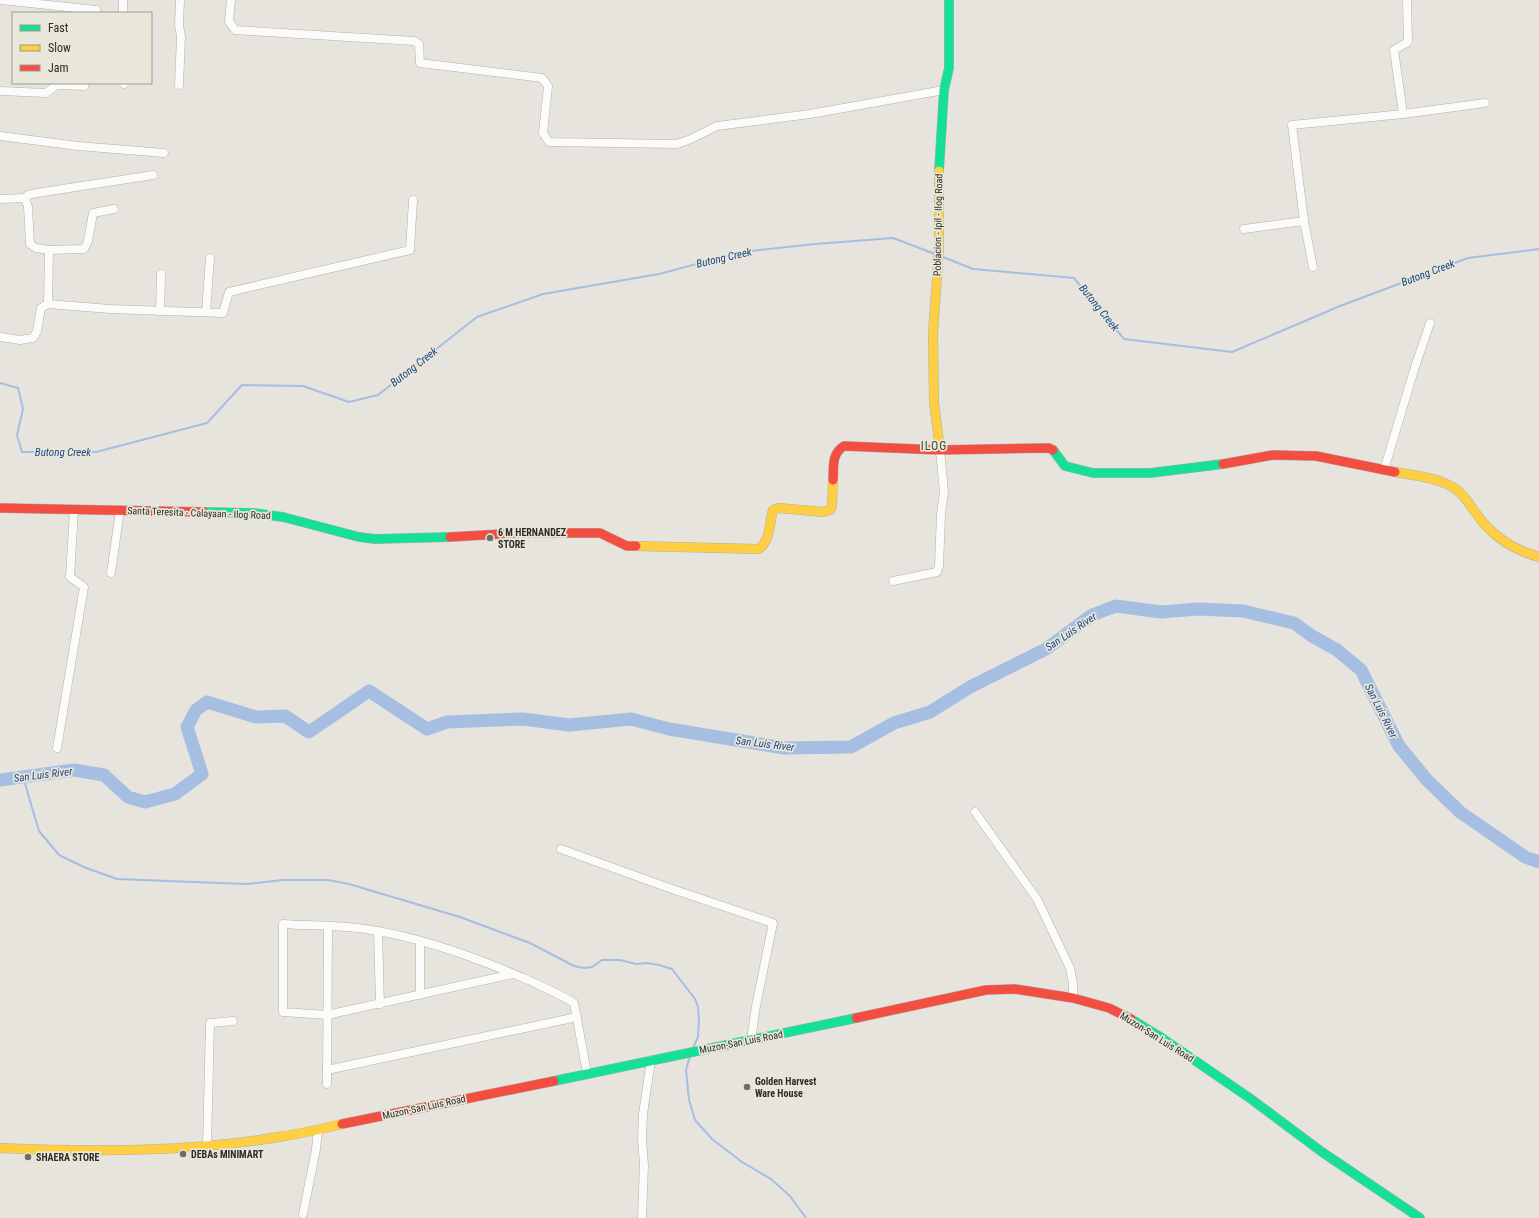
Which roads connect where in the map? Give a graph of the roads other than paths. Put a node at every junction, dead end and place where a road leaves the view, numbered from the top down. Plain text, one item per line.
1 (1, 0) edge
2 (123, 0) edge
3 (180, 0) edge
4 (230, 0) edge
5 (949, 0) edge
6 (1407, 0) edge
7 (96, 10) dead end
8 (123, 12) edge
9 (179, 85) dead end
10 (84, 86) dead end
11 (944, 90) junction
12 (0, 91) edge
13 (1486, 103) dead end
14 (1403, 114) junction
15 (0, 136) edge
16 (164, 153) dead end
17 (153, 175) dead end
18 (24, 198) junction
19 (0, 199) edge
20 (413, 200) dead end
21 (114, 209) dead end
22 (1304, 221) junction
23 (1244, 228) dead end
24 (49, 250) junction
25 (210, 258) dead end
26 (1313, 268) dead end
27 (161, 274) dead end
28 (48, 304) junction
29 (160, 311) junction
30 (206, 312) junction
31 (1430, 323) dead end
32 (0, 337) edge
33 (940, 450) junction
34 (1384, 470) junction
35 (0, 508) edge
36 (74, 510) junction
37 (120, 510) junction
38 (1539, 557) edge
39 (111, 573) dead end
40 (893, 581) dead end
41 (57, 748) dead end
42 (975, 812) dead end
43 (561, 849) dead end
44 (328, 927) junction
45 (378, 931) junction
46 (420, 941) junction
47 (490, 964) junction
48 (513, 974) junction
49 (493, 978) junction
50 (420, 995) junction
51 (1073, 998) junction
52 (380, 1004) junction
53 (327, 1015) junction
54 (577, 1016) junction
55 (233, 1021) dead end
56 (751, 1040) junction
57 (650, 1060) junction
58 (327, 1070) junction
59 (587, 1073) junction
60 (327, 1084) dead end
61 (318, 1130) junction
62 (207, 1146) junction
63 (0, 1148) edge
64 (303, 1214) dead end
65 (642, 1218) edge
66 (1420, 1218) edge

1 - 7 street
2 - 8 street
3 - 9 street
4 - 11 street
5 - 11 street, Poblacion - Ipil - Ilog Road
6 - 14 street
10 - 12 street
11 - 33 street, Poblacion - Ipil - Ilog Road
13 - 14 street
14 - 22 street
15 - 16 street
17 - 18 street
18 - 19 street
18 - 24 street
20 - 30 street
21 - 24 street
22 - 23 street
22 - 26 street
24 - 28 street
25 - 30 street
27 - 29 street
28 - 29 street
28 - 32 street
29 - 30 street
31 - 34 street
33 - 34 street, Santa Teresita - Calayaan - Ilog Road
33 - 37 street, Santa Teresita - Calayaan - Ilog Road
33 - 40 street
34 - 38 street, Santa Teresita - Calayaan - Ilog Road
35 - 36 street, Santa Teresita - Calayaan - Ilog Road
36 - 37 street, Santa Teresita - Calayaan - Ilog Road
36 - 41 street
37 - 39 street
42 - 51 street
43 - 56 street
44 - 45 street
44 - 53 street
44 - 53 street
45 - 46 street
45 - 52 street
46 - 47 street
46 - 50 street
47 - 48 street
47 - 49 street
48 - 49 street
48 - 54 street
49 - 50 street
50 - 52 street
51 - 56 street, Muzon-San Luis Road
51 - 66 street, Muzon-San Luis Road
52 - 53 street
53 - 58 street
54 - 58 street
54 - 59 street
55 - 62 street
56 - 57 street, Muzon-San Luis Road
57 - 59 street, Muzon-San Luis Road
57 - 65 street
58 - 60 street
59 - 61 street, Muzon-San Luis Road
61 - 62 street, Muzon-San Luis Road
61 - 64 street
62 - 63 street, Muzon-San Luis Road

